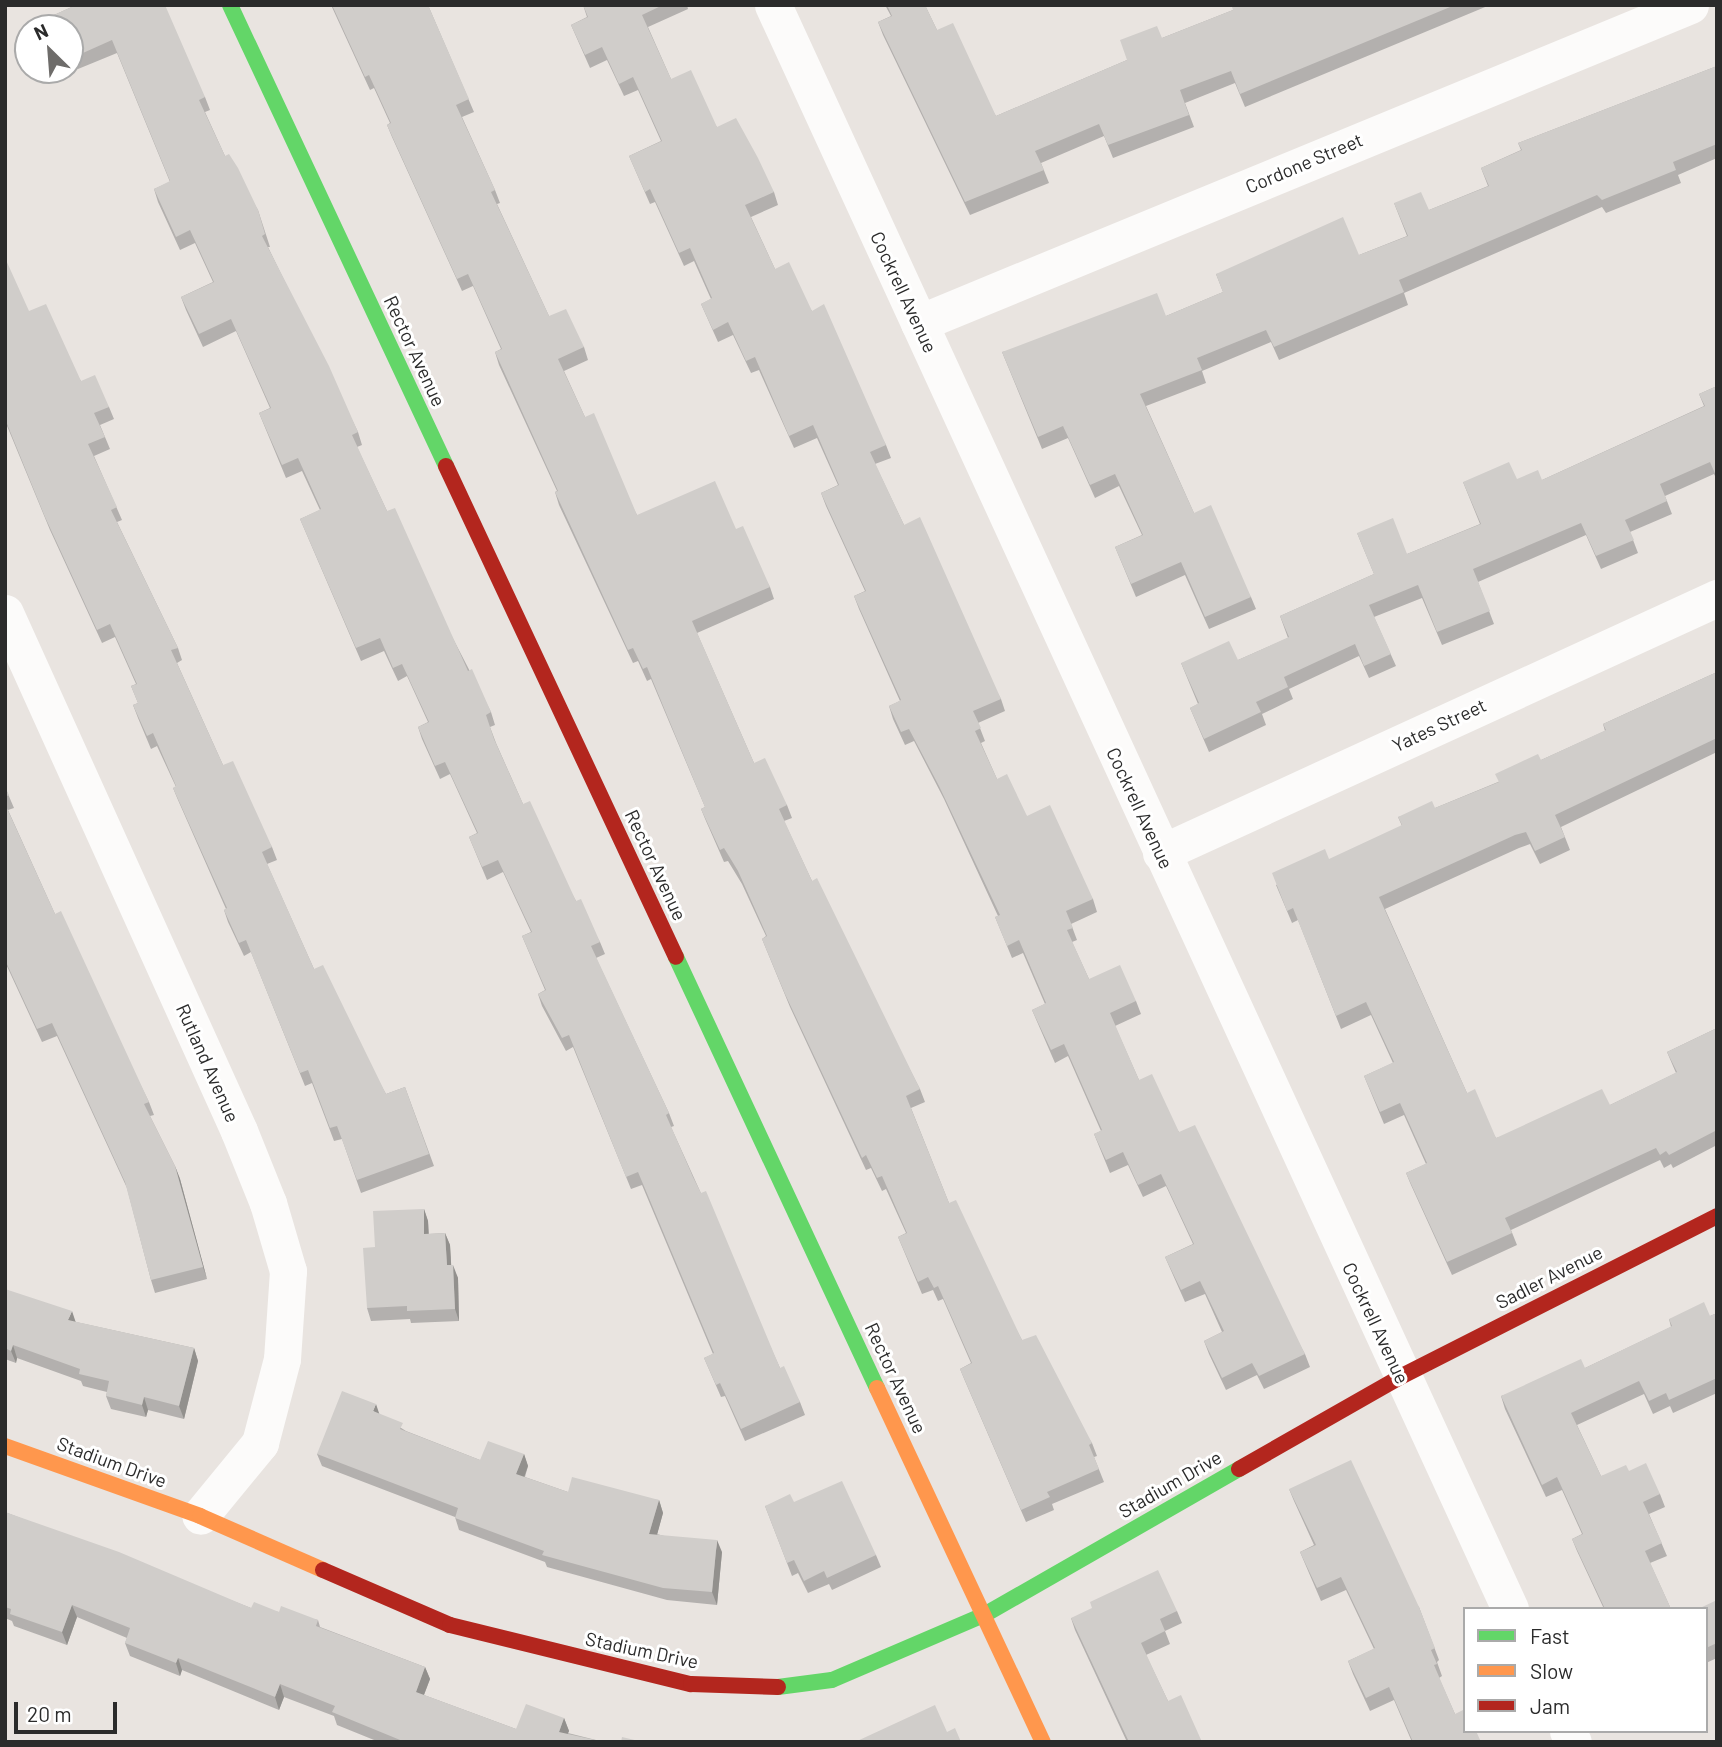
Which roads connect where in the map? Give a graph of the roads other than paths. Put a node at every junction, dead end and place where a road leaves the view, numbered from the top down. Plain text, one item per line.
1 (230, 5) edge
2 (773, 5) edge
3 (1690, 5) edge
4 (919, 323) junction
5 (1717, 598) edge
6 (5, 613) edge
7 (1161, 853) junction
8 (1717, 1216) edge
9 (1400, 1377) junction
10 (5, 1446) edge
11 (200, 1516) junction
12 (1509, 1607) edge
13 (984, 1615) junction
14 (1043, 1742) edge

1 - 13 street, Rector Avenue
2 - 4 street, Cockrell Avenue
3 - 4 street, Cordone Street
4 - 7 street, Cockrell Avenue
5 - 7 street, Yates Street
6 - 11 street, Rutland Avenue
7 - 9 street, Cockrell Avenue
8 - 9 street, Sadler Avenue
9 - 12 street, Cockrell Avenue
9 - 13 street, Stadium Drive
10 - 11 street, Stadium Drive
11 - 13 street, Stadium Drive
13 - 14 street, Rector Avenue

